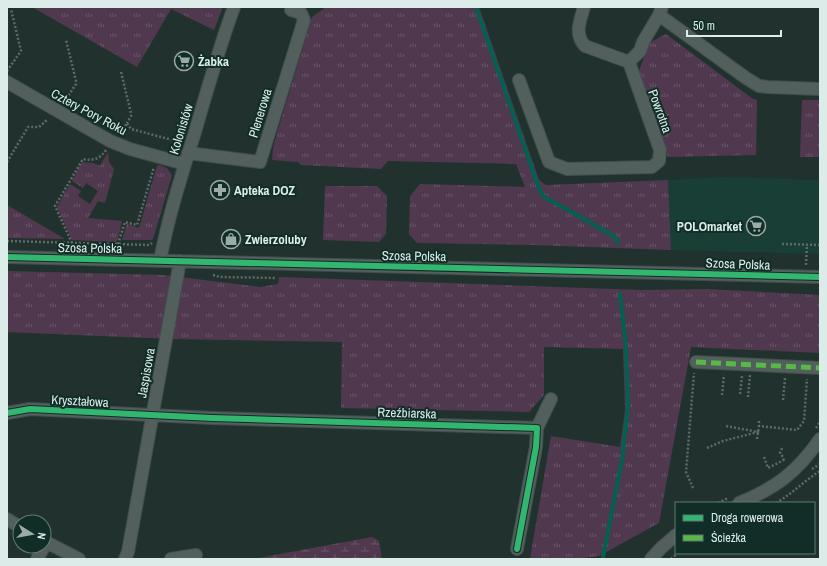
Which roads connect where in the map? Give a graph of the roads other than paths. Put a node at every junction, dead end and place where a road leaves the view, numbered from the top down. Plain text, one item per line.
1 (234, 7) edge
2 (584, 7) edge
3 (291, 10) dead end
4 (660, 11) edge
5 (629, 62) junction
6 (519, 80) dead end
7 (7, 82) edge
8 (820, 89) edge
9 (185, 153) junction
10 (7, 257) edge
11 (160, 261) junction
12 (180, 261) junction
13 (820, 277) edge
14 (695, 365) road end
15 (820, 368) edge
16 (551, 399) dead end
17 (7, 413) edge
18 (153, 416) junction
19 (537, 428) junction
20 (817, 435) edge
21 (736, 500) edge
22 (675, 536) edge
23 (52, 546) edge
24 (517, 549) dead end
25 (196, 555) dead end
26 (79, 559) edge
27 (125, 559) edge
28 (171, 559) edge
29 (651, 559) edge

1 - 9 street, Kolonistów
2 - 5 street
3 - 9 street, Plenerowa
4 - 5 street
4 - 8 street
5 - 6 street, Powrotna
7 - 9 street, Cztery Pory Roku
9 - 11 street, Kolonistów
10 - 11 street, Szosa Polska
11 - 12 street, Szosa Polska
12 - 13 street, Szosa Polska
12 - 18 street, Jaspisowa
14 - 15 street
16 - 19 street
17 - 18 street, Kryształowa
18 - 19 street, Rzeźbiarska
18 - 27 street, Jaspisowa
19 - 24 street
20 - 21 street
22 - 29 street
23 - 26 street
25 - 28 street

